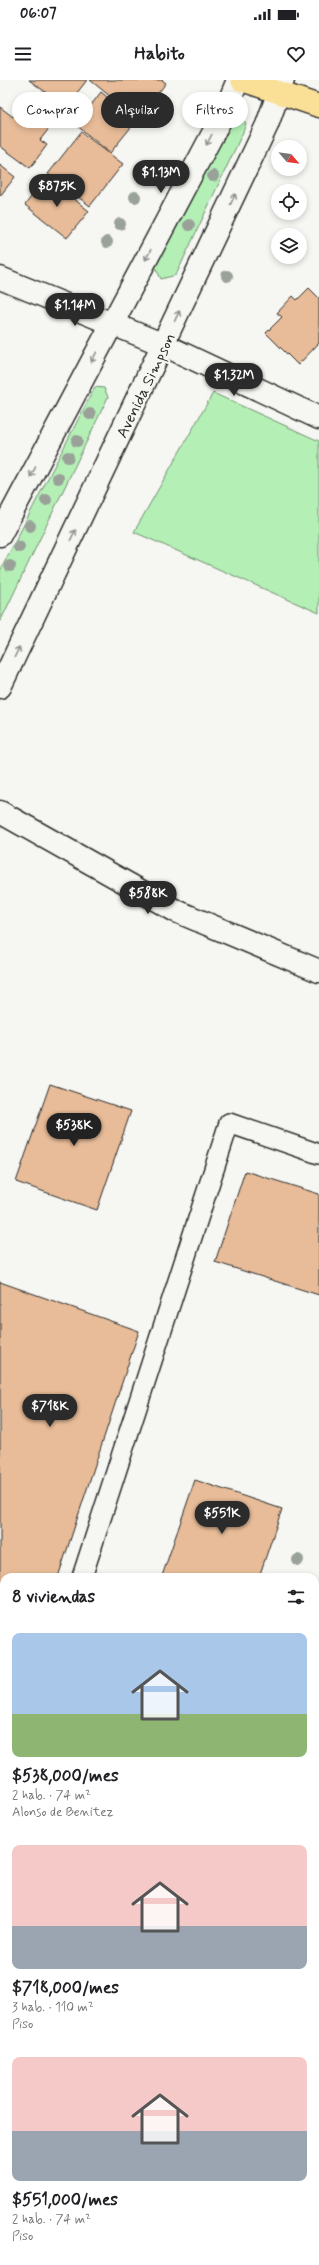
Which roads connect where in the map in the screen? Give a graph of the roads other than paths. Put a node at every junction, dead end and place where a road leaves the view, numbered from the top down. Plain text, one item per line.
1 (238, 80) edge
2 (242, 80) edge
3 (281, 86) edge
4 (319, 106) edge
5 (0, 278) edge
6 (112, 322) junction
7 (164, 345) junction
8 (319, 418) edge
9 (0, 535) edge
10 (0, 687) edge
11 (0, 812) edge
12 (319, 971) edge
13 (319, 1154) edge
14 (83, 1573) edge

1 -> 6 main road
2 - 3 main road
3 - 4 main road
7 -> 3 main road, Avenida Simpson
5 - 6 main road
6 - 7 main road
6 -> 9 main road
7 - 8 main road
10 -> 7 main road, Avenida Simpson
11 - 12 main road
13 - 14 lane

